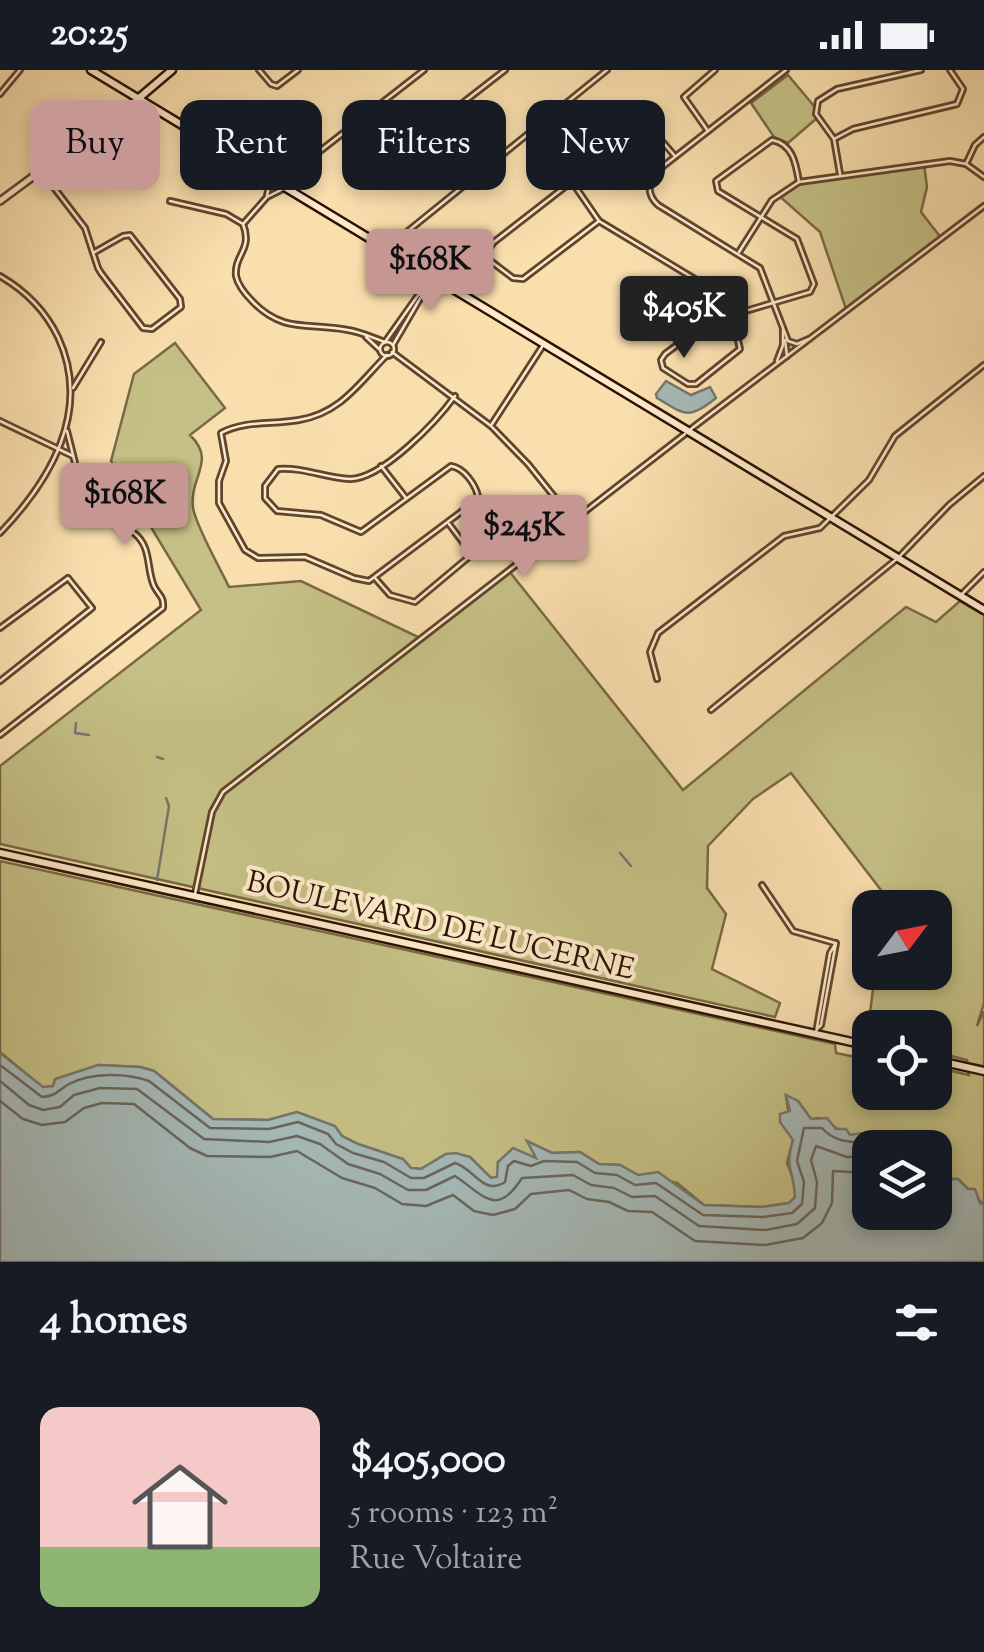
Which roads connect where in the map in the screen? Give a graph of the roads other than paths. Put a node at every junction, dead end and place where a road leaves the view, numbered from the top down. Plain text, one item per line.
1 (20, 70) edge
2 (91, 70) edge
3 (172, 70) edge
4 (259, 70) edge
5 (298, 70) edge
6 (424, 70) edge
7 (505, 70) edge
8 (607, 70) edge
9 (715, 70) edge
10 (786, 70) edge
11 (921, 70) edge
12 (950, 70) edge
13 (0, 94) edge
14 (139, 98) junction
15 (136, 100) edge
16 (386, 100) edge
17 (466, 100) edge
18 (180, 123) edge
19 (708, 130) junction
20 (342, 134) edge
21 (984, 137) edge
22 (834, 139) junction
23 (665, 144) edge
24 (322, 150) edge
25 (675, 157) junction
26 (966, 164) junction
27 (840, 175) junction
28 (984, 177) edge
29 (30, 179) edge
30 (799, 182) junction
31 (57, 190) edge
32 (272, 190) edge
33 (272, 190) edge
34 (288, 190) edge
35 (562, 190) edge
36 (577, 190) edge
37 (266, 197) junction
38 (170, 201) dead end
39 (0, 202) edge
40 (984, 206) edge
41 (761, 216) junction
42 (598, 222) junction
43 (243, 224) junction
44 (386, 249) junction
45 (93, 253) junction
46 (738, 254) junction
47 (0, 276) edge
48 (432, 276) junction
49 (774, 303) junction
50 (732, 315) junction
51 (783, 329) junction
52 (361, 334) junction
53 (815, 336) junction
54 (101, 342) dead end
55 (385, 342) junction
56 (544, 343) junction
57 (392, 346) junction
58 (380, 351) junction
59 (392, 352) junction
60 (387, 356) junction
61 (788, 356) junction
62 (984, 365) edge
63 (374, 369) junction
64 (763, 373) junction
65 (72, 388) junction
66 (454, 396) junction
67 (0, 421) edge
68 (491, 426) junction
69 (67, 430) junction
70 (688, 431) junction
71 (60, 448) junction
72 (72, 456) junction
73 (380, 466) junction
74 (984, 476) edge
75 (406, 500) junction
76 (94, 502) dead end
77 (100, 513) dead end
78 (831, 517) junction
79 (574, 521) junction
80 (448, 522) junction
81 (0, 533) edge
82 (898, 558) junction
83 (984, 572) edge
84 (375, 578) junction
85 (960, 596) junction
86 (984, 610) edge
87 (0, 628) edge
88 (658, 679) dead end
89 (0, 681) edge
90 (711, 710) dead end
91 (0, 735) edge
92 (0, 853) edge
93 (762, 886) dead end
94 (194, 896) junction
95 (816, 1032) junction
96 (852, 1041) edge
97 (952, 1064) edge
98 (984, 1071) edge

1 - 13 street
2 - 14 main road
3 - 14 main road
4 - 5 street
6 - 16 street
7 - 17 street
8 - 44 street
9 - 19 street
10 - 19 street
11 - 22 street
12 - 22 street
14 - 15 street
14 - 18 main road
19 - 25 street
20 - 24 street
21 - 26 street
22 - 27 street
23 - 25 street
25 - 46 street
26 - 27 street
26 - 28 street
27 - 30 street
29 - 39 street
30 - 41 street
30 - 41 street
31 - 45 street
32 - 37 street
33 - 37 street
34 - 44 main road
35 - 42 street
36 - 42 street
37 - 43 street
38 - 43 street
40 - 53 street
41 - 46 street
41 - 49 street
42 - 50 street
43 - 52 street
44 - 48 main road
45 - 45 street
46 - 49 street
47 - 65 street
48 - 55 street
48 - 56 main road
48 - 57 street
49 - 50 street
49 - 51 street
50 - 50 street
51 - 53 street
51 - 61 street
51 - 64 street
52 - 55 street
52 - 58 street
53 - 61 street
54 - 65 street
55 - 57 street
55 - 58 street
56 - 68 street
56 - 70 main road
57 - 59 street
58 - 60 street
58 - 63 street
59 - 60 street
59 - 66 street
60 - 63 street
61 - 64 street
62 - 78 street
63 - 84 street
64 - 70 street
65 - 69 street
66 - 68 street
66 - 73 street
67 - 71 street
68 - 79 street
69 - 71 street
69 - 72 street
70 - 78 main road
70 - 79 street
71 - 72 street
71 - 81 street
72 - 76 street
73 - 75 street
73 - 75 street
74 - 82 street
75 - 80 street
77 - 91 street
78 - 82 main road
78 - 88 street
79 - 94 street
80 - 84 street
80 - 84 street
82 - 85 main road
82 - 90 street
83 - 85 street
85 - 86 main road
87 - 89 street
92 - 94 main road, BOULEVARD DE LUCERNE
93 - 95 street
94 - 95 main road, BOULEVARD DE LUCERNE
95 - 96 main road, BOULEVARD DE LUCERNE
97 - 98 main road

